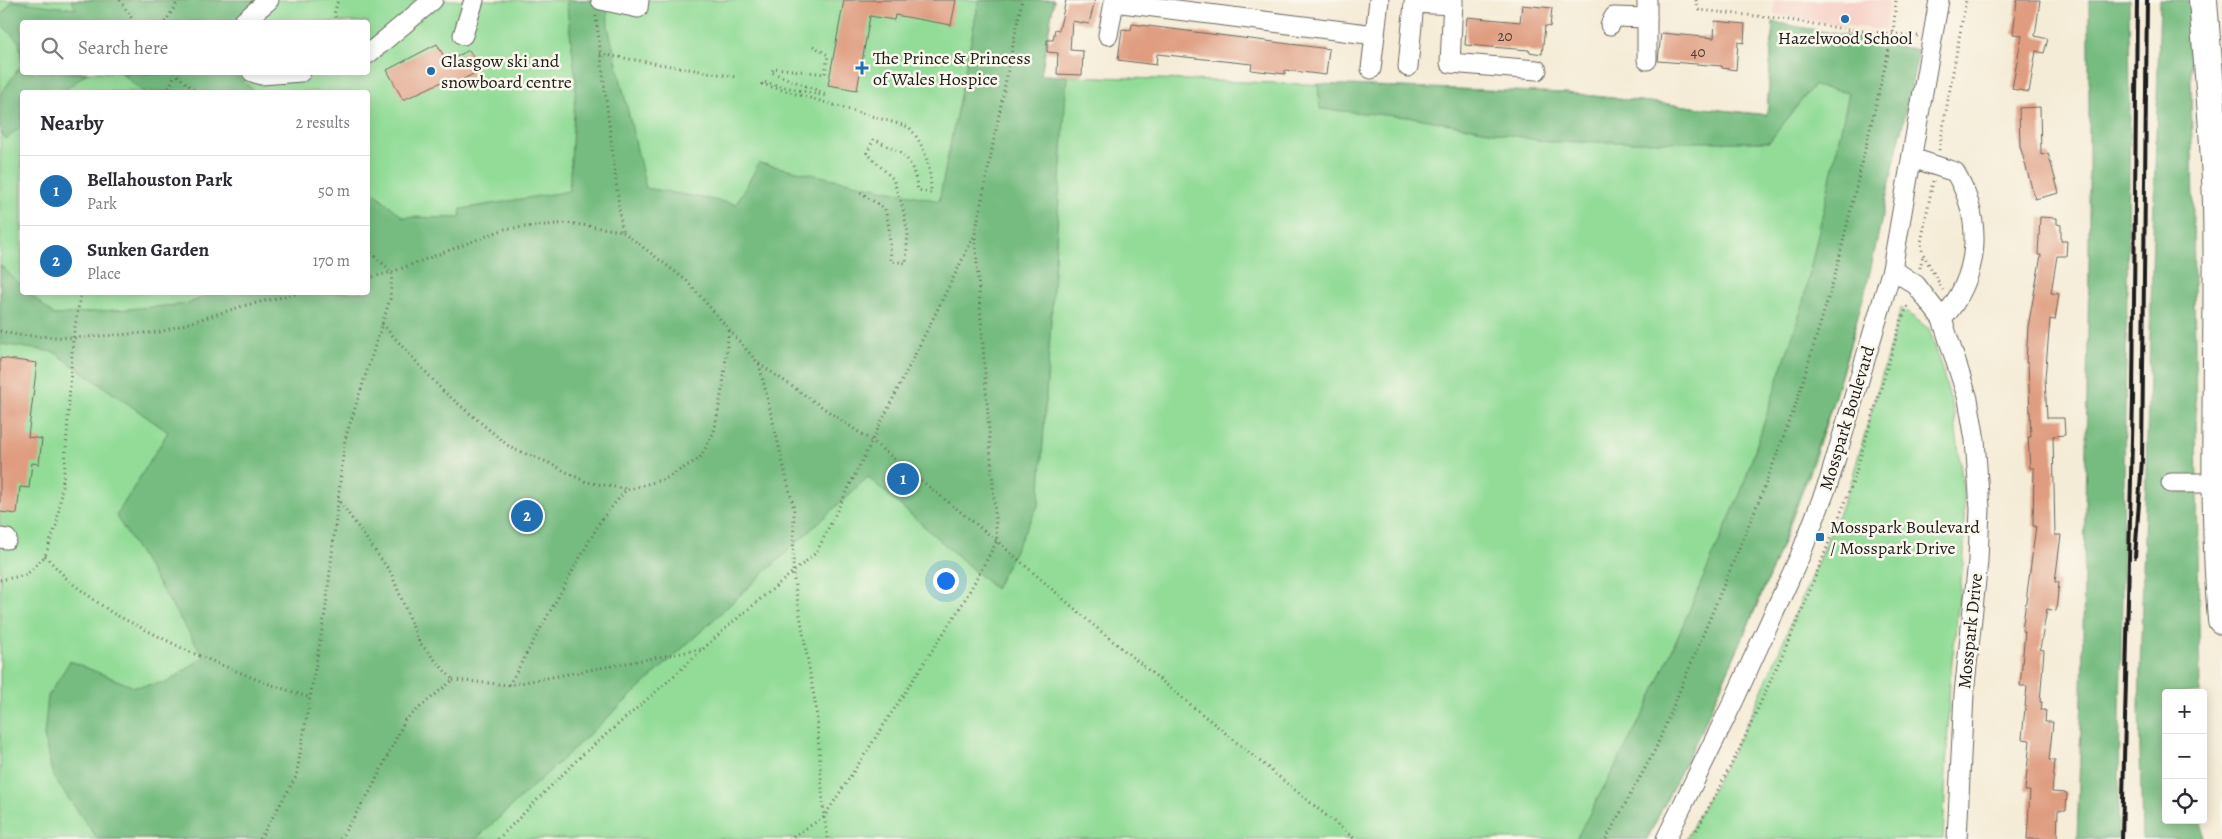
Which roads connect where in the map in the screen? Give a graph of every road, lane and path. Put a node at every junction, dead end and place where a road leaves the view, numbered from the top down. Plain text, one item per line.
1 (120, 0) edge
2 (179, 0) edge
3 (269, 0) edge
4 (338, 0) edge
5 (433, 0) edge
6 (474, 0) edge
7 (639, 0) edge
8 (1022, 0) edge
9 (1379, 0) edge
10 (1696, 0) edge
11 (1896, 0) edge
12 (1939, 0) edge
13 (2204, 0) edge
14 (1114, 1) edge
15 (1453, 2) edge
16 (598, 4) edge
17 (1648, 9) edge
18 (133, 20) edge
19 (166, 20) edge
20 (246, 20) edge
21 (336, 20) edge
22 (1610, 25) dead end
23 (1893, 33) junction
24 (1108, 35) dead end
25 (1375, 35) junction
26 (463, 36) dead end
27 (1933, 37) junction
28 (813, 46) dead end
29 (370, 52) edge
30 (600, 54) junction
31 (1647, 60) dead end
32 (1408, 67) dead end
33 (1371, 70) dead end
34 (1537, 70) dead end
35 (173, 75) edge
36 (176, 75) edge
37 (736, 77) dead end
38 (168, 90) edge
39 (194, 90) edge
40 (1912, 158) junction
41 (860, 192) dead end
42 (622, 232) junction
43 (976, 234) junction
44 (370, 252) edge
45 (1892, 269) junction
46 (392, 272) junction
47 (370, 278) edge
48 (81, 295) edge
49 (291, 295) edge
50 (1942, 319) junction
51 (382, 324) junction
52 (729, 329) junction
53 (0, 331) edge
54 (73, 338) junction
55 (758, 363) junction
56 (873, 442) junction
57 (2215, 482) junction
58 (2171, 483) dead end
59 (626, 490) junction
60 (339, 501) junction
61 (997, 540) junction
62 (45, 556) junction
63 (793, 574) junction
64 (0, 580) edge
65 (2222, 620) edge
66 (703, 649) junction
67 (453, 680) junction
68 (508, 685) junction
69 (311, 698) junction
70 (824, 817) junction
71 (260, 839) edge
72 (340, 839) edge
73 (498, 839) edge
74 (789, 839) edge
75 (828, 839) edge
76 (1356, 839) edge
77 (1606, 839) edge
78 (1666, 839) edge
79 (1957, 839) edge

1 - 18 path
2 - 19 path
3 - 20 street
4 - 21 path
5 - 29 street
6 - 26 street
7 - 16 street
8 - 43 path
9 - 25 street
10 - 23 path
11 - 23 path
12 - 27 street, Mosspark Boulevard
13 - 57 highway
14 - 24 street
14 - 25 street
15 - 32 street
15 - 34 street
16 - 30 path
17 - 22 street
17 - 31 street
23 - 27 path
23 - 77 path
25 - 33 street
27 - 40 street, Mosspark Boulevard
28 - 41 path
30 - 37 path
30 - 42 path
35 - 38 path
36 - 39 path
40 - 45 street, Mosspark Boulevard
40 - 50 street
42 - 46 path
42 - 52 path
43 - 56 path
43 - 61 path
44 - 46 path
45 - 50 street, Mosspark Drive
45 - 78 street, Mosspark Boulevard
46 - 47 path
46 - 51 path
48 - 54 path
49 - 54 path
50 - 79 street, Mosspark Drive
51 - 59 path
51 - 60 path
52 - 55 path
52 - 59 path
53 - 54 path
54 - 62 path
55 - 56 path
55 - 63 path
56 - 61 path
56 - 63 path
57 - 58 street
57 - 65 highway
59 - 68 path
60 - 67 path
60 - 69 path
61 - 70 path
61 - 76 path
62 - 64 path
62 - 69 path
63 - 66 path
63 - 70 path
66 - 68 path
66 - 73 path
67 - 68 path
67 - 72 path
69 - 71 path
70 - 74 path
70 - 75 path

